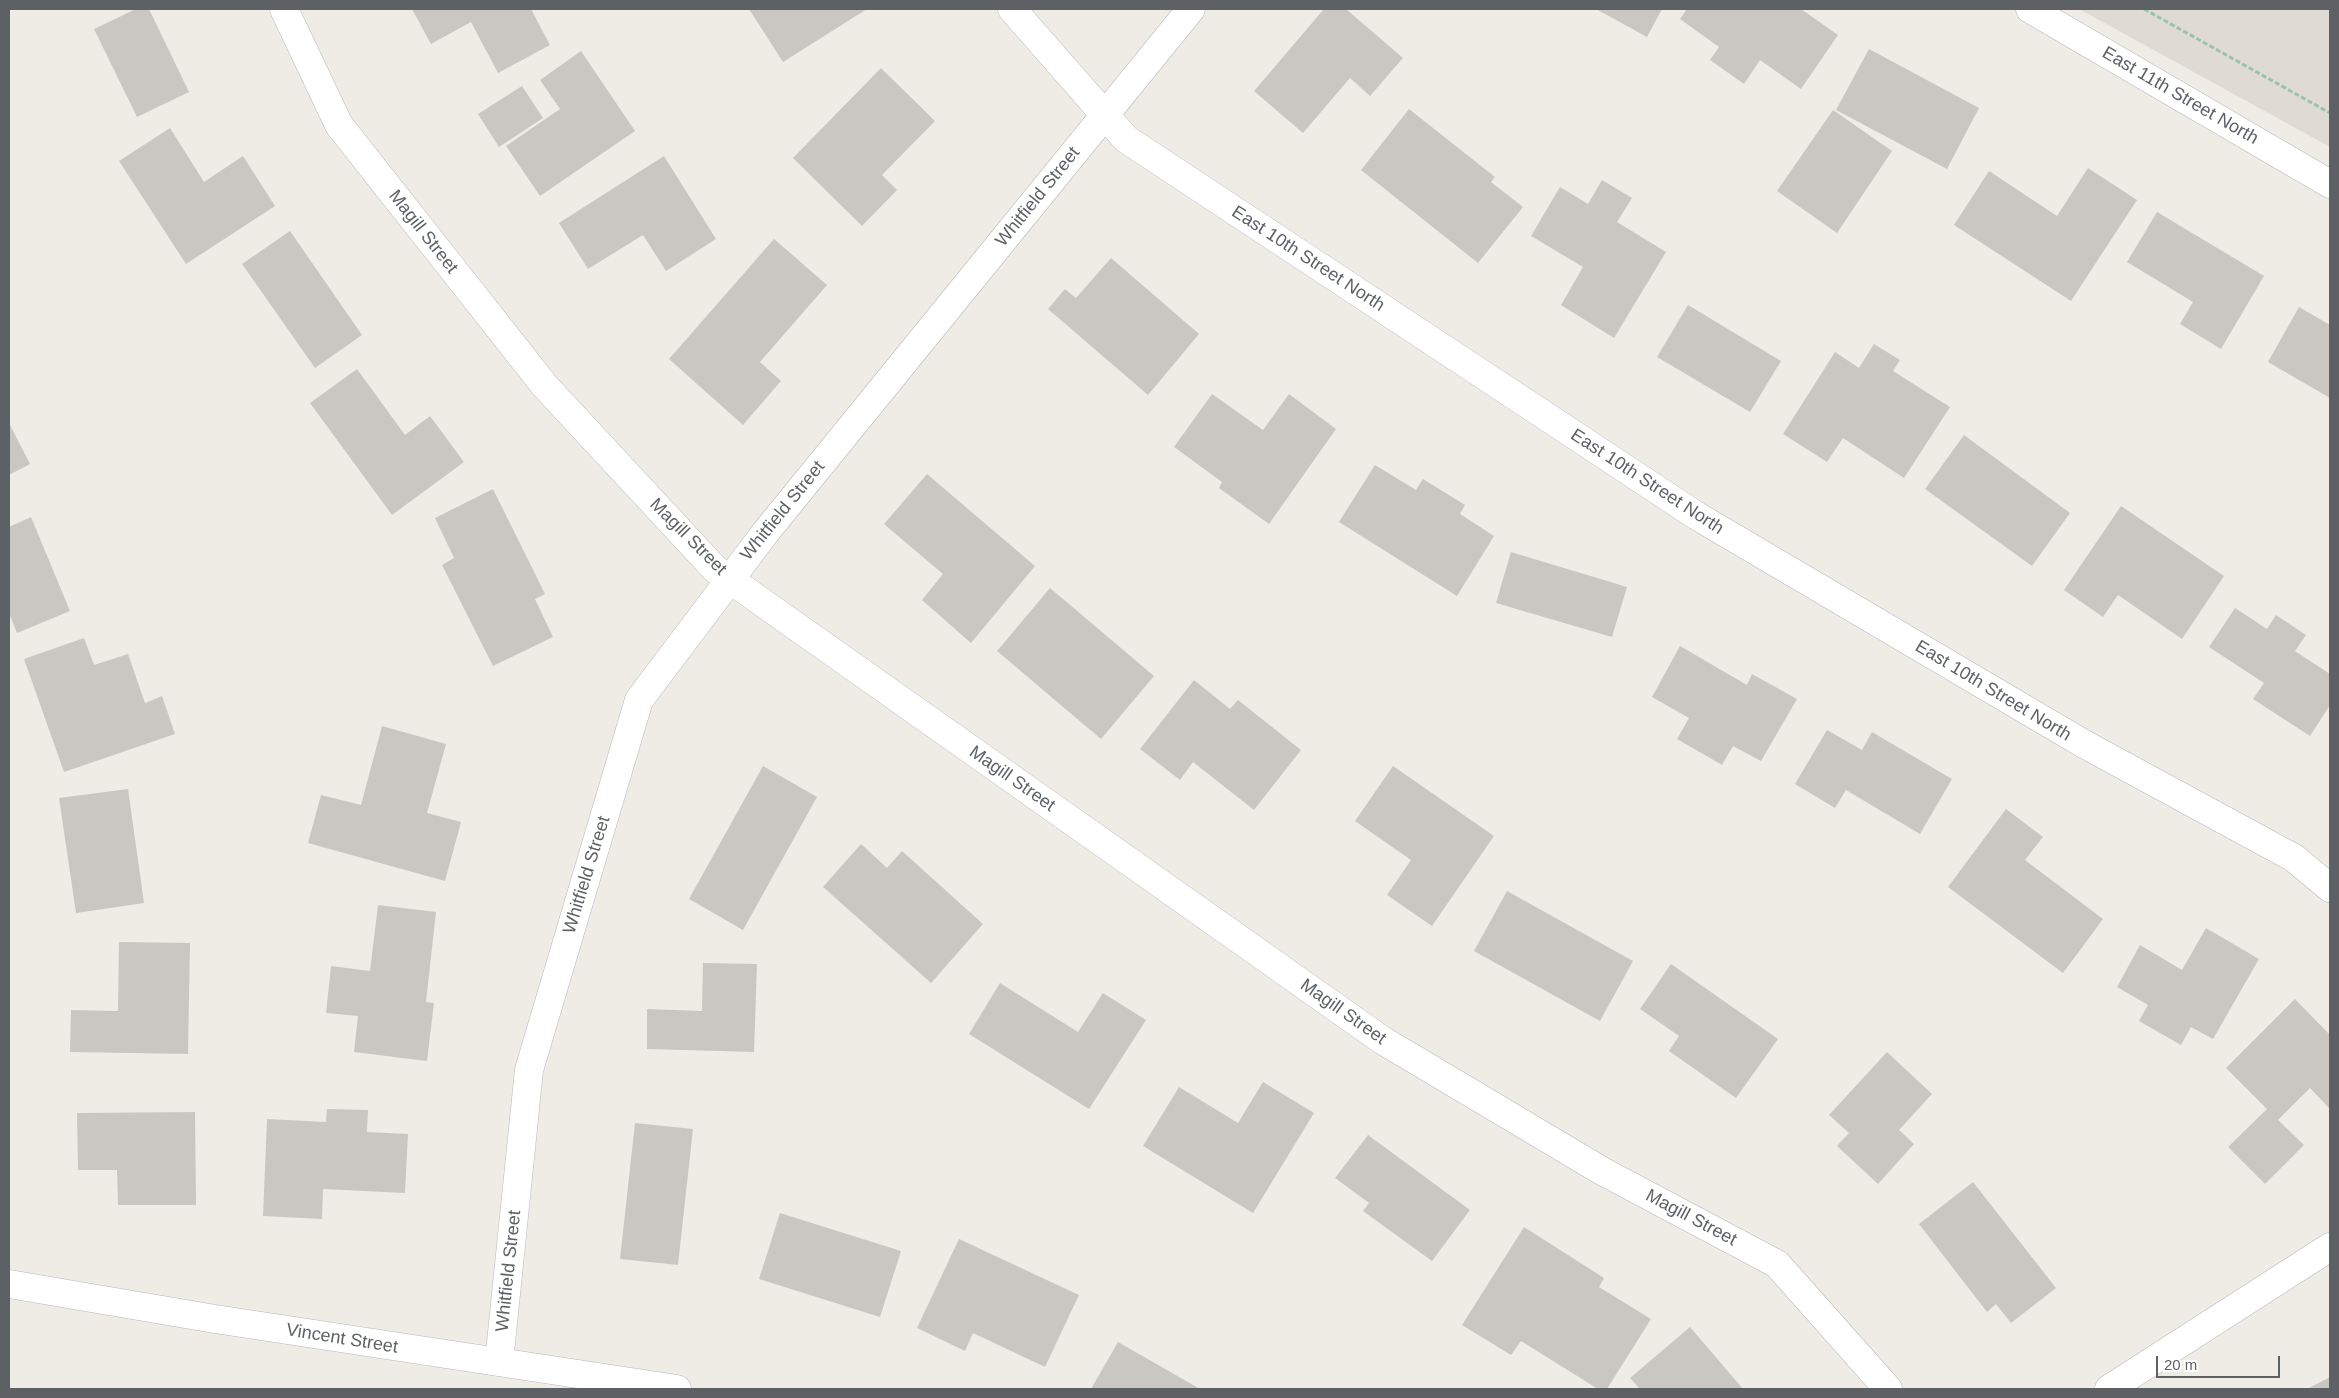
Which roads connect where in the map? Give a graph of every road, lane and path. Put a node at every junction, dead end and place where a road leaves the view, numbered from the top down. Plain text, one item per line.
1 (284, 9) edge
2 (1012, 9) edge
3 (1191, 9) edge
4 (2030, 9) edge
5 (2144, 9) edge
6 (2330, 113) edge
7 (1105, 114) junction
8 (2330, 184) edge
9 (730, 579) junction
10 (2330, 888) edge
11 (2330, 1247) edge
12 (9, 1284) edge
13 (499, 1362) junction
14 (677, 1389) edge
15 (1888, 1389) edge
16 (2109, 1389) edge

1 - 9 street, Magill Street
2 - 7 street, East 10th Street North
3 - 7 street, Whitfield Street
4 - 8 street, East 11th Street North
5 - 6 path
7 - 9 street, Whitfield Street
7 - 10 street, East 10th Street North
9 - 13 street, Whitfield Street
9 - 15 street, Magill Street
11 - 16 street
12 - 13 street, Vincent Street
13 - 14 street, Vincent Street

